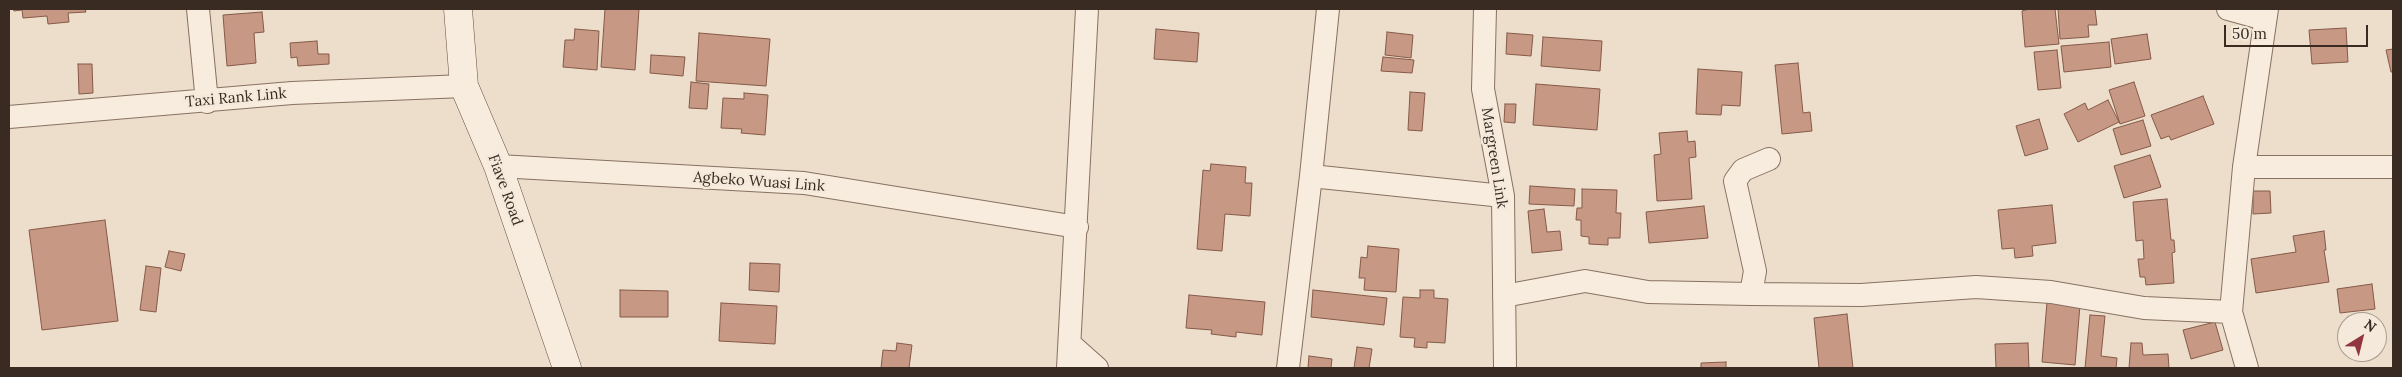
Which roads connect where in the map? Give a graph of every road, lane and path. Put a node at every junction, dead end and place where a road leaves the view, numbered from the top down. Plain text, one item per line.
1 (198, 9) edge
2 (458, 9) edge
3 (1087, 9) edge
4 (1328, 9) edge
5 (1485, 9) edge
6 (2228, 9) edge
7 (2265, 14) edge
8 (464, 86) junction
9 (207, 102) junction
10 (9, 117) edge
11 (1769, 159) dead end
12 (498, 166) junction
13 (2244, 167) junction
14 (2393, 167) edge
15 (1311, 176) junction
16 (1503, 196) junction
17 (1076, 228) junction
18 (1751, 294) junction
19 (1504, 296) junction
20 (2231, 312) junction
21 (1070, 344) junction
22 (567, 368) edge
23 (1068, 368) edge
24 (1097, 368) edge
25 (1288, 368) edge
26 (1505, 368) edge
27 (2247, 368) edge

1 - 9 street
2 - 8 street, Fiave Road
3 - 17 street
4 - 15 street
5 - 16 street, Margreen Link
6 - 7 street
7 - 13 street
8 - 9 street, Taxi Rank Link
8 - 12 street, Fiave Road
9 - 10 street, Taxi Rank Link
11 - 18 street
12 - 17 street, Agbeko Wuasi Link
12 - 22 street, Fiave Road
13 - 14 street
13 - 20 street
15 - 16 street
15 - 25 street
16 - 19 street, Margreen Link
17 - 21 street
18 - 19 street
18 - 20 street
19 - 26 street, Margreen Link
20 - 27 street
21 - 23 street
21 - 24 street

